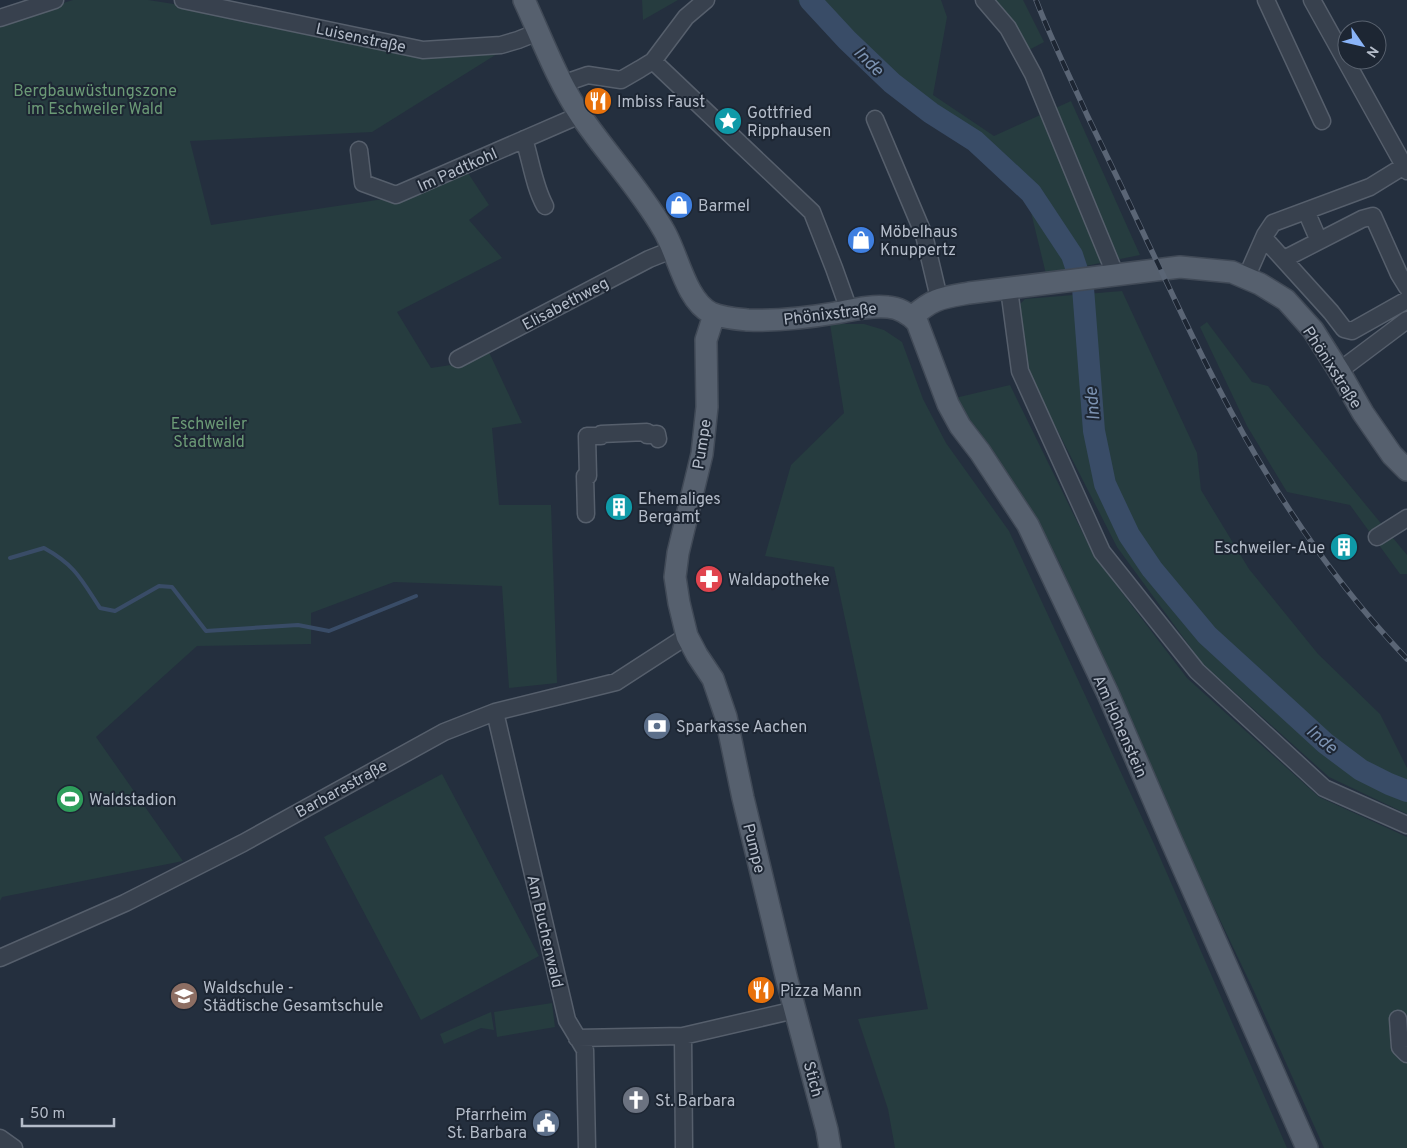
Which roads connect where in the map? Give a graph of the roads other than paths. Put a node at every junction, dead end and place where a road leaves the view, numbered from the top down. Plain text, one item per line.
1 (55, 0) edge
2 (183, 0) edge
3 (524, 0) edge
4 (706, 0) edge
5 (984, 0) edge
6 (1266, 0) edge
7 (1312, 0) edge
8 (0, 18) edge
9 (538, 32) junction
10 (653, 62) junction
11 (562, 84) junction
12 (580, 115) junction
13 (875, 119) dead end
14 (1322, 121) dead end
15 (524, 139) junction
16 (359, 150) dead end
17 (1406, 168) edge
18 (545, 206) dead end
19 (1306, 211) junction
20 (1264, 238) junction
21 (1319, 241) junction
22 (674, 249) junction
23 (1284, 260) junction
24 (1109, 277) junction
25 (1246, 278) junction
26 (1407, 287) edge
27 (1009, 289) junction
28 (939, 298) junction
29 (1407, 300) edge
30 (849, 310) junction
31 (714, 315) junction
32 (912, 317) junction
33 (1407, 320) edge
34 (458, 359) dead end
35 (1339, 371) junction
36 (658, 438) dead end
37 (1407, 470) edge
38 (586, 514) dead end
39 (1407, 518) edge
40 (1376, 537) dead end
41 (687, 636) junction
42 (495, 712) junction
43 (1407, 825) edge
44 (0, 958) edge
45 (795, 1010) junction
46 (1398, 1020) dead end
47 (683, 1036) junction
48 (577, 1038) junction
49 (1407, 1054) edge
50 (0, 1138) edge
51 (14, 1148) edge
52 (587, 1148) edge
53 (684, 1148) edge
54 (830, 1148) edge
55 (1307, 1148) edge

1 - 8 street
2 - 9 street, Luisenstraße
3 - 9 main road
4 - 10 street
5 - 24 street
6 - 14 street
7 - 17 street
9 - 11 main road
10 - 11 street
10 - 30 street
11 - 12 main road
12 - 15 street, Im Padtkohl
12 - 22 main road
13 - 28 street
15 - 16 street, Im Padtkohl
15 - 18 street
17 - 19 street
19 - 20 street
19 - 21 street
20 - 23 street
20 - 25 street
21 - 23 street
21 - 26 street
22 - 31 main road
22 - 34 street, Elisabethweg
23 - 29 street
24 - 25 main road, Phönixstraße
24 - 27 main road, Phönixstraße
25 - 35 main road, Phönixstraße
27 - 28 main road, Phönixstraße
27 - 43 street
28 - 32 main road, Phönixstraße
30 - 31 main road, Phönixstraße
30 - 32 main road, Phönixstraße
31 - 41 main road, Pumpe
32 - 55 main road, Am Hohenstein
33 - 35 street
35 - 37 main road, Phönixstraße
36 - 38 street
39 - 40 street
41 - 42 street, Barbarastraße
41 - 45 main road, Pumpe
42 - 44 street, Barbarastraße
42 - 48 street, Am Buchenwald
45 - 47 street
45 - 54 main road, Stich
46 - 49 street
47 - 48 street
47 - 53 street
48 - 52 street, Am Buchenwald
50 - 51 street

